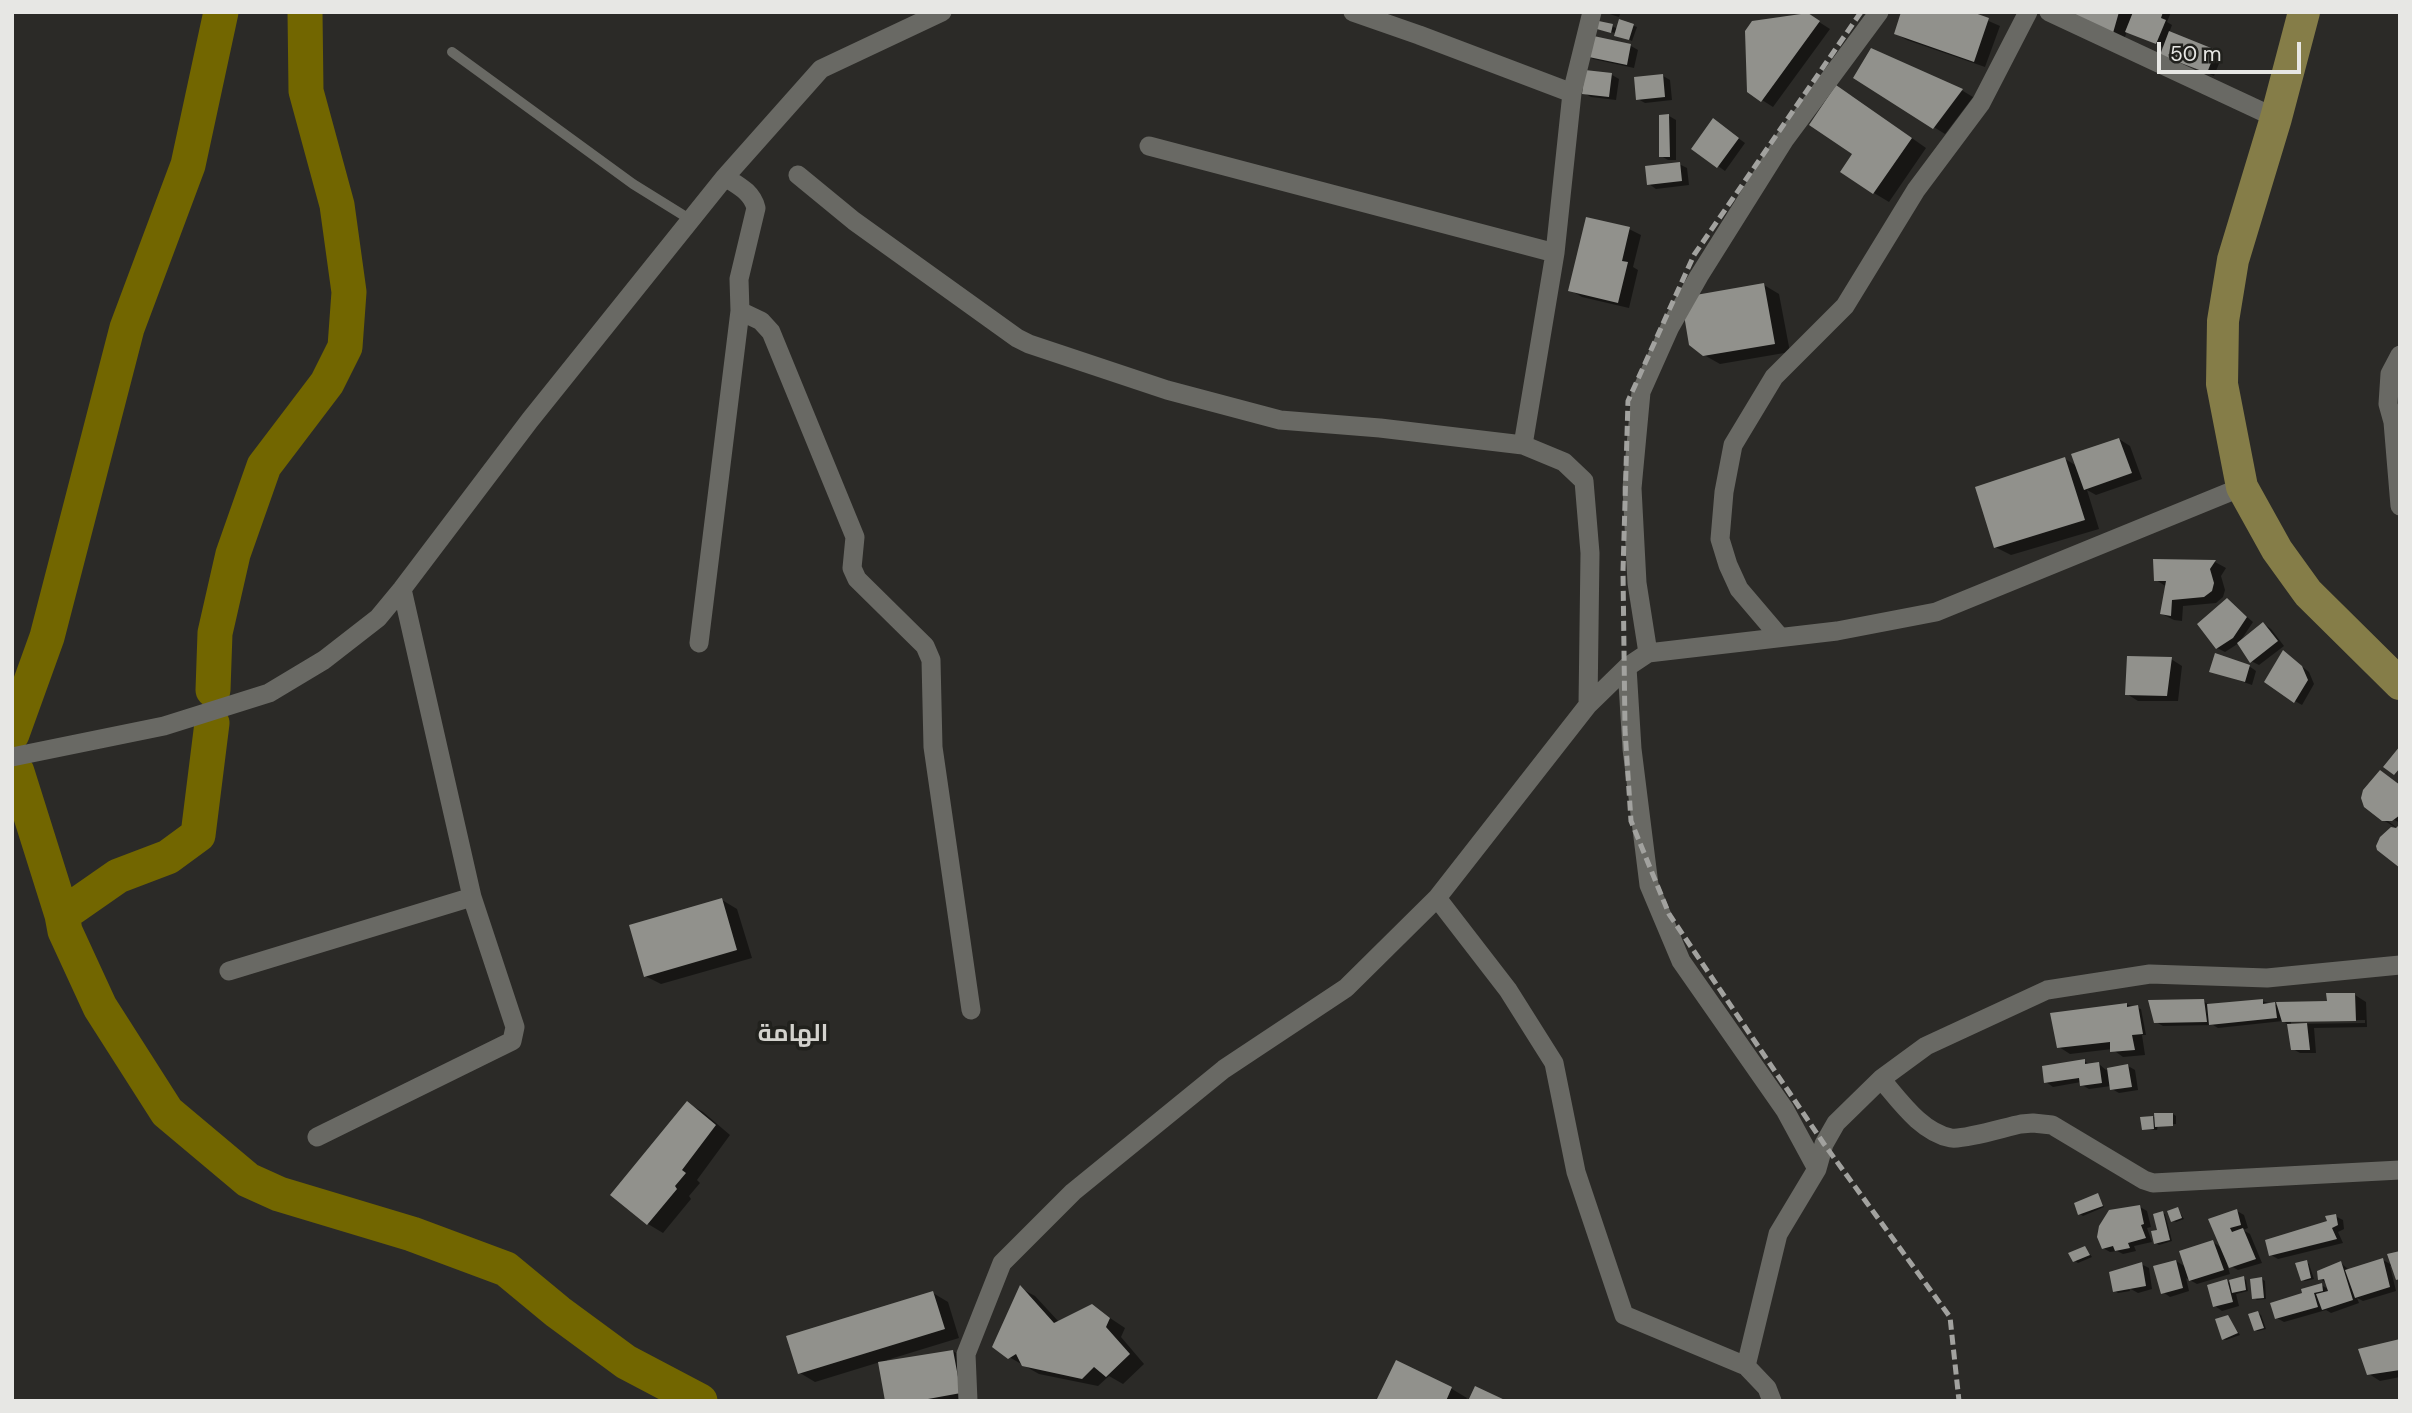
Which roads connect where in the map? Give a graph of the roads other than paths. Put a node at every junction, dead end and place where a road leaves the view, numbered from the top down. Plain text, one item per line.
1 (942, 12) edge
2 (1353, 12) edge
3 (1592, 12) edge
4 (1879, 12) edge
5 (2028, 12) edge
6 (2049, 12) edge
7 (2304, 12) edge
8 (452, 52) dead end
9 (1572, 93) junction
10 (2276, 118) junction
11 (1149, 146) dead end
12 (798, 174) dead end
13 (725, 177) junction
14 (691, 220) junction
15 (1555, 253) junction
16 (740, 311) junction
17 (2400, 355) edge
18 (2396, 426) edge
19 (1523, 445) junction
20 (2242, 487) junction
21 (2400, 506) edge
22 (402, 589) junction
23 (1779, 636) junction
24 (699, 643) dead end
25 (1648, 653) junction
26 (1627, 667) junction
27 (2400, 684) edge
28 (1588, 705) junction
29 (12, 757) edge
30 (472, 897) junction
31 (1437, 898) junction
32 (2400, 965) edge
33 (229, 971) dead end
34 (971, 1010) dead end
35 (1881, 1079) junction
36 (317, 1137) dead end
37 (1817, 1169) junction
38 (2400, 1170) edge
39 (1746, 1366) junction
40 (968, 1401) edge
41 (1772, 1401) edge

1 - 13 street
2 - 9 street
3 - 9 street
4 - 25 street
5 - 23 street
6 - 10 street
7 - 10 main road
8 - 14 lane
9 - 15 street
10 - 20 main road
11 - 15 street
12 - 19 street
13 - 14 street
13 - 16 street
14 - 22 street
15 - 19 street
16 - 24 street
16 - 34 street
17 - 18 street
18 - 21 street
19 - 28 street
20 - 23 street
20 - 27 main road
22 - 29 street
22 - 30 street
23 - 25 street
25 - 26 street
26 - 28 street
26 - 37 street
28 - 31 street
30 - 33 street
30 - 36 street
31 - 39 street
31 - 40 street
32 - 35 street
35 - 37 street
35 - 38 street
37 - 39 street
39 - 41 street

